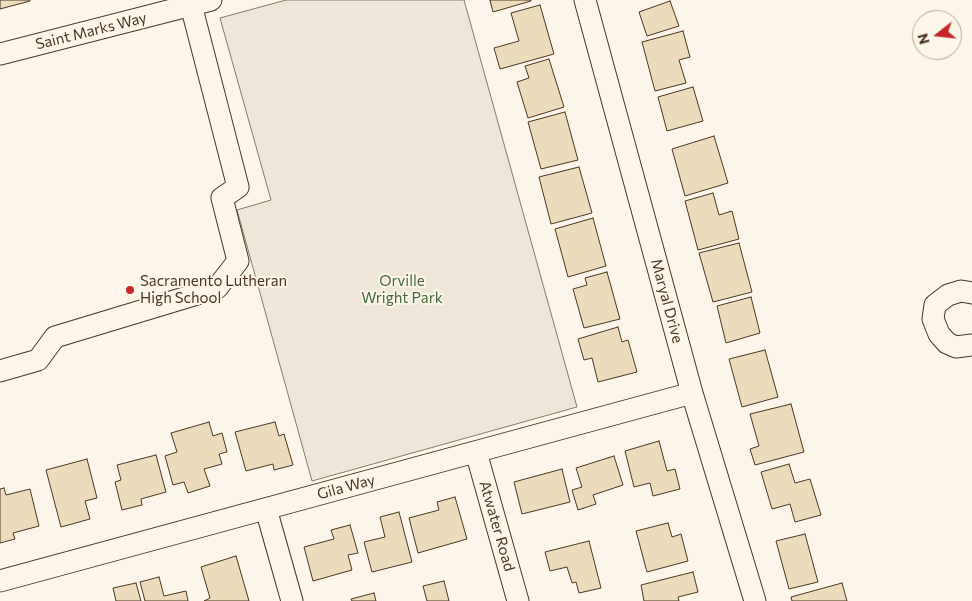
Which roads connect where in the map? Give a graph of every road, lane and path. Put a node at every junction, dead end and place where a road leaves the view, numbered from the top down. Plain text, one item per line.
1 (212, 0) edge
2 (585, 0) edge
3 (191, 5) junction
4 (151, 7) edge
5 (0, 54) edge
6 (972, 293) edge
7 (972, 345) edge
8 (0, 371) edge
9 (692, 393) junction
10 (476, 452) junction
11 (266, 508) junction
12 (0, 581) edge
13 (292, 601) edge
14 (518, 601) edge
15 (755, 601) edge

1 - 3 street, Saint Marks Way
2 - 9 street, Maryal Drive
3 - 4 street, Saint Marks Way
3 - 8 street
4 - 5 street, Saint Marks Way
6 - 7 street
9 - 10 street, Gila Way
9 - 15 street, Maryal Drive
10 - 11 street, Gila Way
10 - 14 street, Atwater Road
11 - 12 street, Gila Way
11 - 13 street

